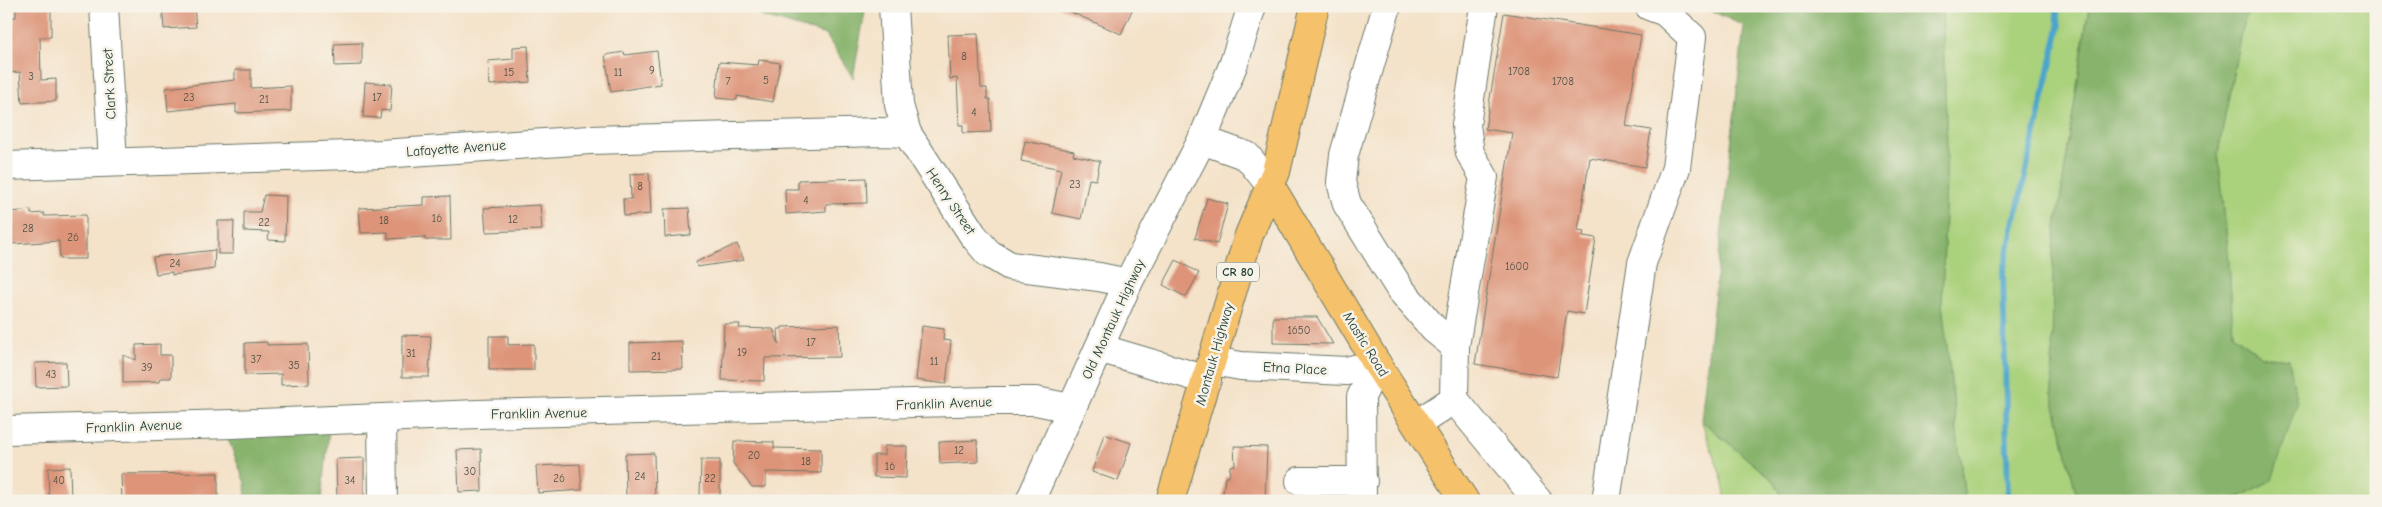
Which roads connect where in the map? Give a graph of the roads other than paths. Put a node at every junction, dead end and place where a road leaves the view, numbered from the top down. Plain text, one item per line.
1 (104, 6) edge
2 (893, 6) edge
3 (1252, 6) edge
4 (1315, 6) edge
5 (1387, 6) edge
6 (1484, 6) edge
7 (1649, 6) edge
8 (907, 133) junction
9 (1202, 140) junction
10 (113, 162) junction
11 (6, 166) edge
12 (1270, 185) junction
13 (1128, 283) junction
14 (1455, 346) junction
15 (1099, 348) junction
16 (1377, 364) junction
17 (1210, 370) junction
18 (1454, 399) junction
19 (1070, 408) junction
20 (382, 418) junction
21 (1417, 424) junction
22 (6, 430) edge
23 (1300, 481) dead end
24 (1363, 491) edge
25 (383, 501) edge
26 (1030, 501) edge
27 (1170, 501) edge
28 (1465, 501) edge
29 (1538, 501) edge
30 (1606, 501) edge

1 - 10 street, Clark Street
2 - 8 street, Henry Street
3 - 9 street, Old Montauk Highway
4 - 12 main road, Montauk Highway / CR 80
5 - 14 street
6 - 14 street
7 - 30 street
8 - 10 street, Lafayette Avenue
8 - 13 street, Henry Street
9 - 12 street
9 - 13 street, Old Montauk Highway
10 - 11 street, Lafayette Avenue
12 - 16 main road, Mastic Road
12 - 17 main road, Montauk Highway / CR 80
13 - 15 street, Old Montauk Highway
14 - 18 street
15 - 17 street, Etna Place
15 - 19 street, Old Montauk Highway
16 - 17 street, Etna Place
16 - 21 main road, Mastic Road
16 - 24 street
17 - 27 main road, Montauk Highway / CR 80
18 - 21 street
18 - 29 street
19 - 20 street, Franklin Avenue
19 - 26 street, Old Montauk Highway
20 - 22 street, Franklin Avenue
20 - 25 street
21 - 28 main road, Mastic Road
23 - 24 street

